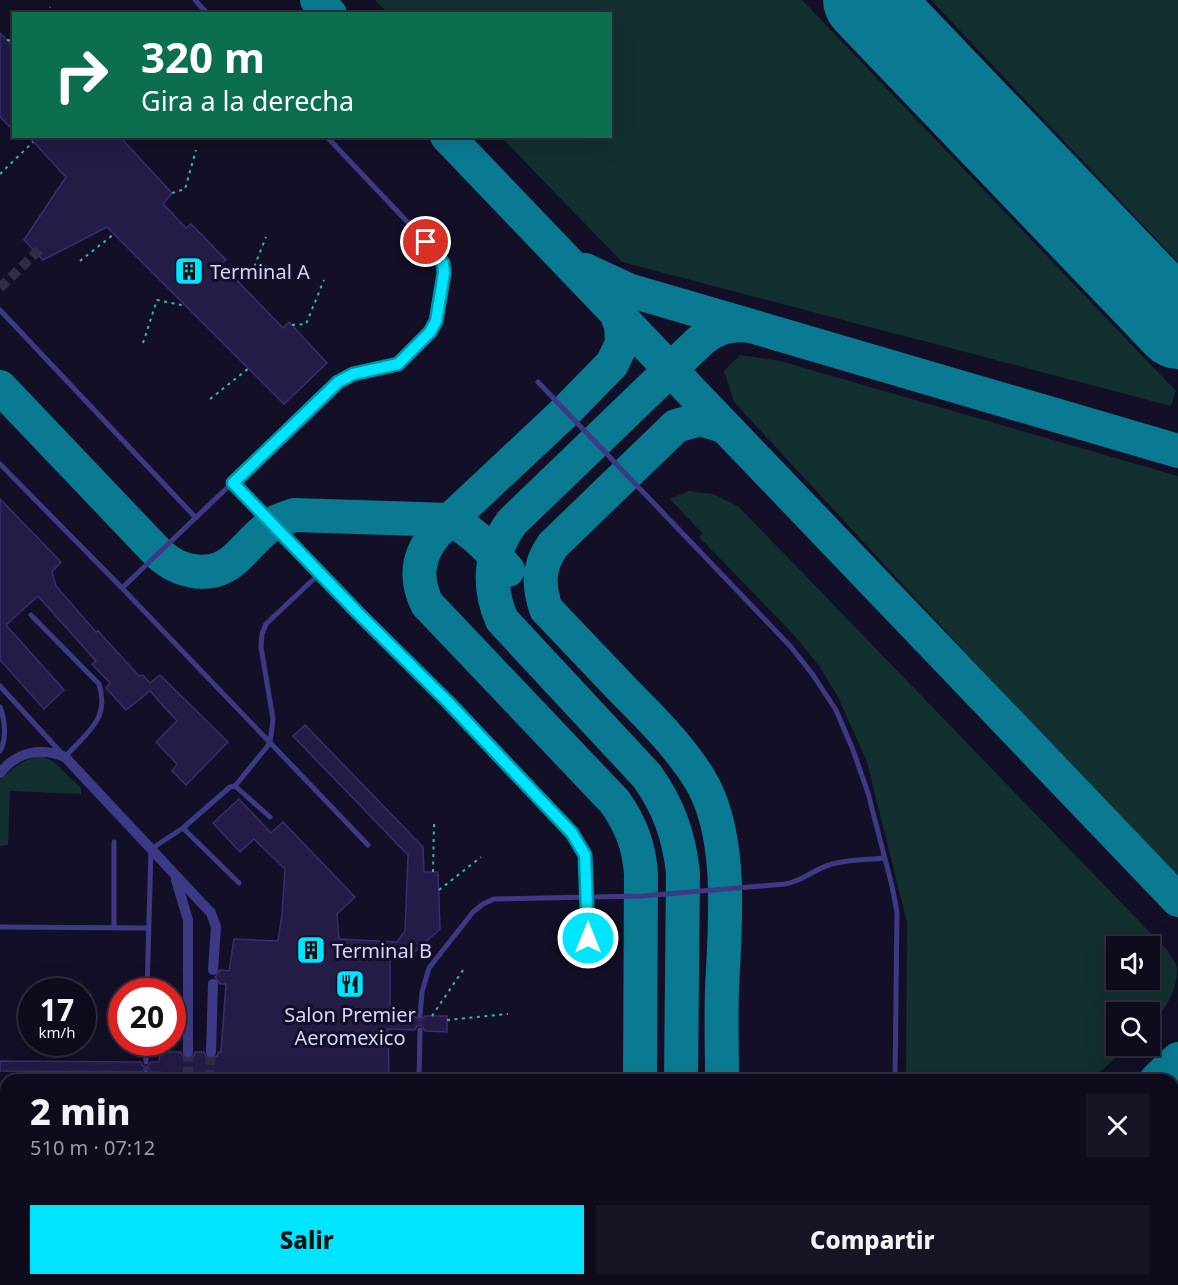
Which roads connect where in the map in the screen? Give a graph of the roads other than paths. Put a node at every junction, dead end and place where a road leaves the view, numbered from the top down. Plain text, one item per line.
1 (195, 0) edge
2 (206, 12) edge
3 (328, 138) edge
4 (0, 310) edge
5 (537, 382) dead end
6 (0, 464) edge
7 (233, 483) junction
8 (196, 518) junction
9 (319, 574) junction
10 (122, 588) junction
11 (31, 615) dead end
12 (0, 686) edge
13 (0, 707) edge
14 (270, 743) junction
15 (0, 752) edge
16 (65, 757) junction
17 (2, 767) edge
18 (235, 786) junction
19 (270, 817) dead end
20 (183, 828) junction
21 (114, 842) dead end
22 (368, 845) dead end
23 (151, 849) junction
24 (885, 858) junction
25 (175, 876) junction
26 (239, 883) dead end
27 (588, 898) junction
28 (0, 927) edge
29 (114, 928) junction
30 (148, 928) junction
31 (588, 938) dead end
32 (213, 970) dead end
33 (147, 978) edge
34 (213, 984) dead end
35 (420, 1016) dead end
36 (420, 1030) dead end
37 (188, 1052) tunnel mouth
38 (211, 1052) tunnel mouth
39 (146, 1056) edge
40 (146, 1062) dead end
41 (419, 1074) edge
42 (896, 1074) edge

1 - 2 lane
3 - 7 lane
4 - 8 lane
5 - 24 lane
6 - 10 lane
7 - 8 lane
7 - 9 lane
8 - 10 lane
9 - 14 lane
9 - 27 lane
10 - 14 lane
11 - 16 lane
12 - 16 lane
13 - 15 lane
14 - 18 lane
14 - 22 lane
16 - 17 street
16 - 23 street
18 - 19 lane
18 - 20 lane
20 - 23 lane
20 - 26 lane
21 - 29 lane
23 - 25 street
23 - 30 lane
24 - 27 lane
24 - 42 lane
25 - 32 street
25 - 37 street
27 - 31 lane
27 - 35 lane
28 - 29 lane
29 - 30 lane
30 - 33 lane
34 - 38 street
36 - 41 lane
39 - 40 lane

